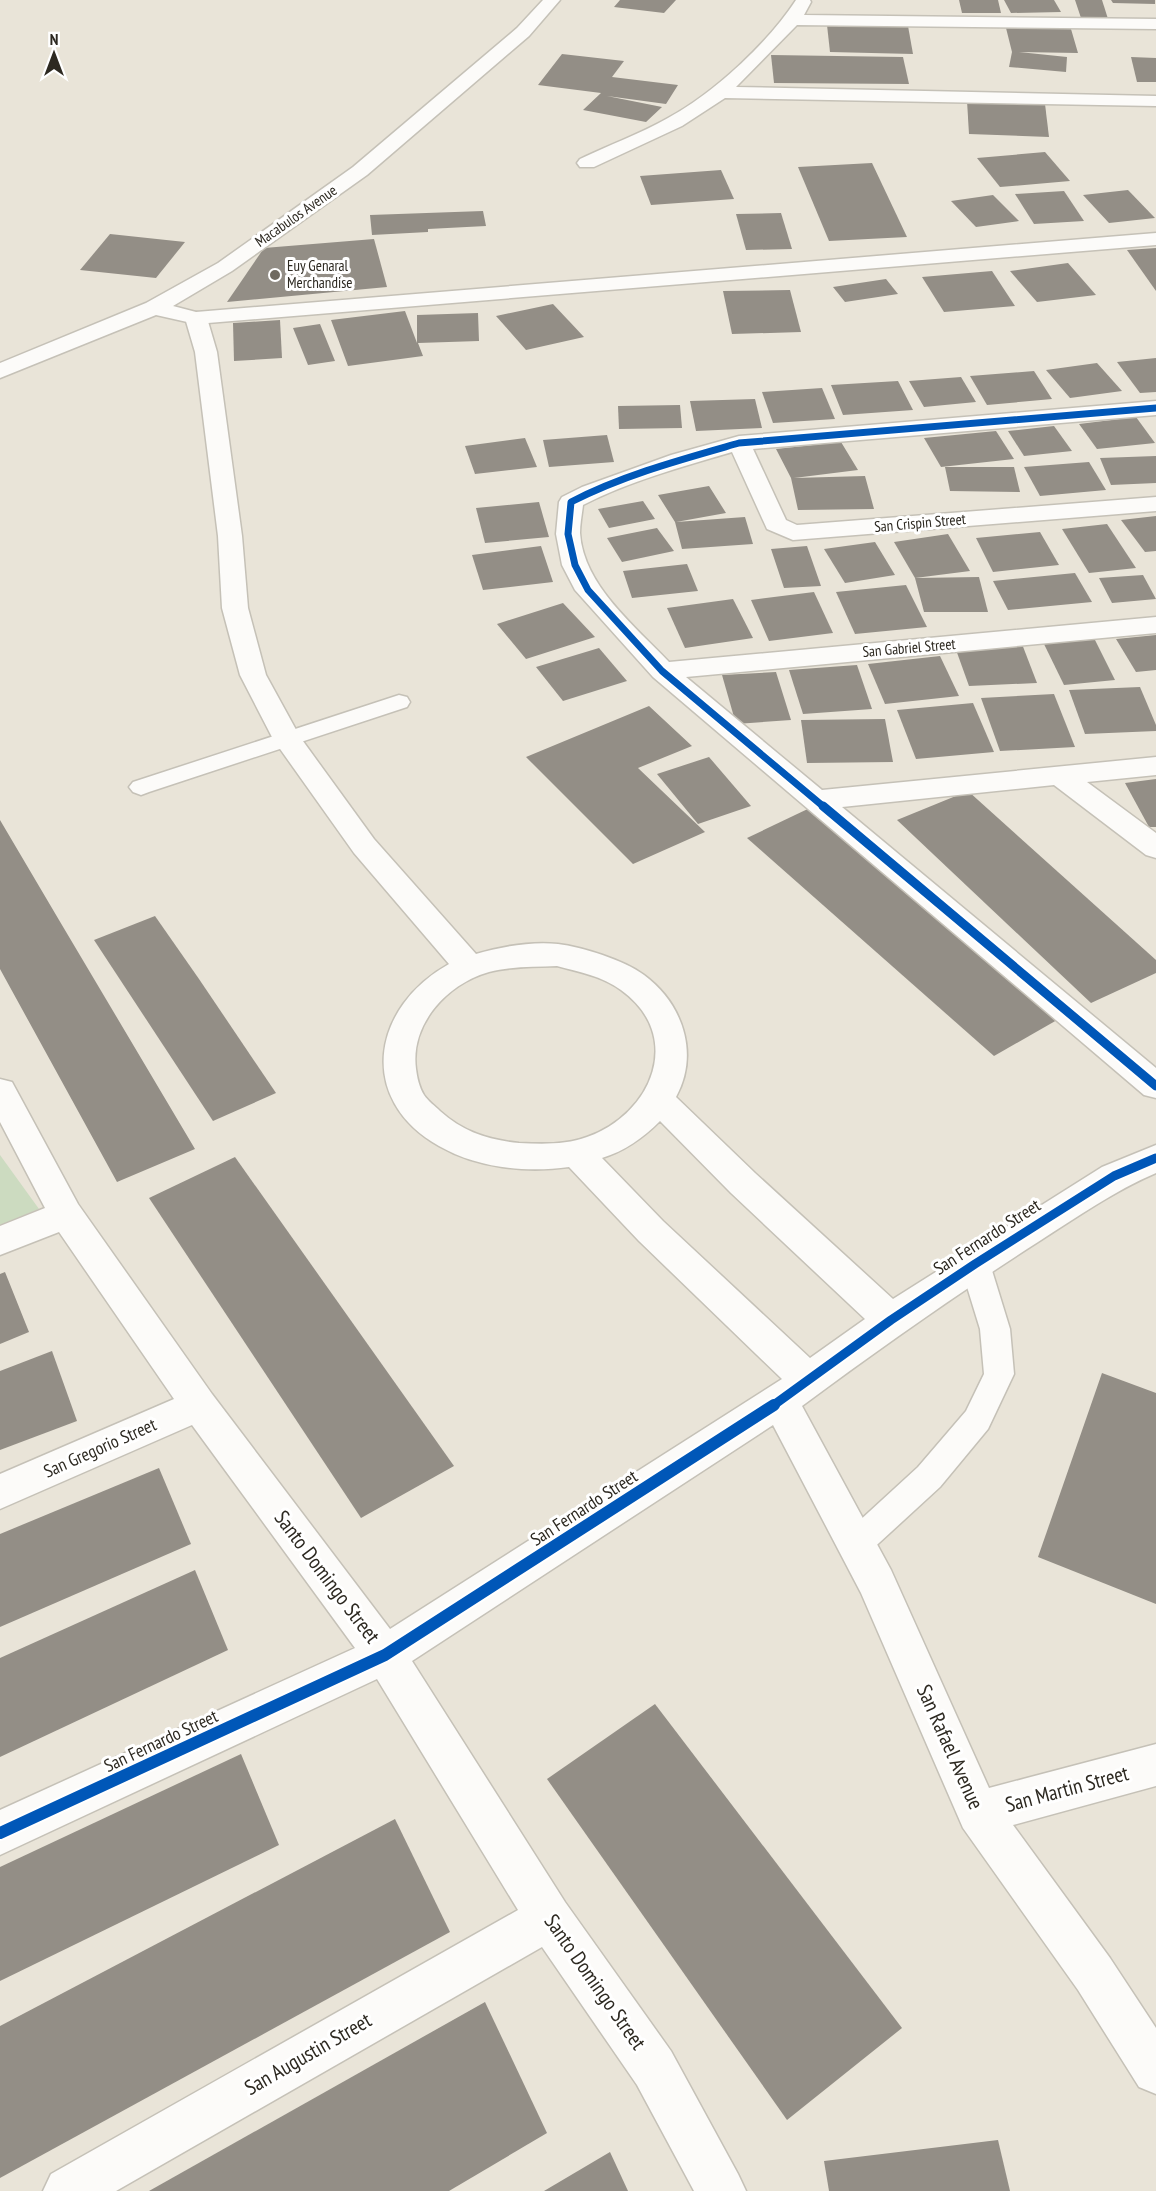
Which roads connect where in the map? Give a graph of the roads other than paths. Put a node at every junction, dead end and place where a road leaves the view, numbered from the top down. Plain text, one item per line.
1 (552, 0) edge
2 (804, 0) edge
3 (792, 20) junction
4 (1156, 24) edge
5 (721, 92) junction
6 (1156, 101) edge
7 (587, 163) dead end
8 (1156, 238) edge
9 (154, 308) junction
10 (196, 318) junction
11 (0, 371) edge
12 (1156, 408) edge
13 (739, 443) junction
14 (1156, 504) edge
15 (1156, 625) edge
16 (662, 671) junction
17 (399, 702) dead end
18 (287, 739) junction
19 (1156, 766) edge
20 (1060, 776) junction
21 (141, 787) dead end
22 (814, 800) junction
23 (1156, 848) edge
24 (470, 968) junction
25 (1156, 1086) edge
26 (0, 1091) edge
27 (659, 1100) junction
28 (576, 1153) junction
29 (1156, 1158) edge
30 (66, 1214) junction
31 (0, 1241) edge
32 (975, 1264) junction
33 (891, 1320) junction
34 (794, 1391) junction
35 (199, 1405) junction
36 (0, 1492) edge
37 (856, 1544) junction
38 (385, 1655) junction
39 (1156, 1765) edge
40 (978, 1814) junction
41 (0, 1833) edge
42 (549, 1918) junction
43 (1156, 2070) edge
44 (68, 2191) edge
45 (721, 2191) edge

1 - 9 street, Macabulos Avenue
2 - 3 street
3 - 4 street
3 - 5 street
5 - 6 street
5 - 7 street
8 - 10 street
9 - 10 street
9 - 11 street, Macabulos Avenue
10 - 18 street
12 - 13 street
13 - 14 street, San Crispin Street
13 - 16 street
15 - 16 street, San Gabriel Street
16 - 22 street
17 - 18 lane
18 - 21 lane
18 - 24 street
19 - 20 street
20 - 22 street
20 - 23 street
22 - 25 street
24 - 27 street
24 - 28 street
26 - 30 street, Santo Domingo Street
27 - 28 street
27 - 33 street
28 - 34 street, San Rafael Avenue
29 - 32 street, San Fernardo Street
30 - 31 street
30 - 35 street, Santo Domingo Street
32 - 33 street, San Fernardo Street
32 - 37 lane
33 - 34 street, San Fernardo Street
34 - 37 street, San Rafael Avenue
34 - 38 street, San Fernardo Street
35 - 36 street, San Gregorio Street
35 - 38 street, Santo Domingo Street
37 - 40 street, San Rafael Avenue
38 - 41 street, San Fernardo Street
38 - 42 street, Santo Domingo Street
39 - 40 street, San Martin Street
40 - 43 street, San Rafael Avenue
42 - 44 street, San Augustin Street
42 - 45 street, Santo Domingo Street

